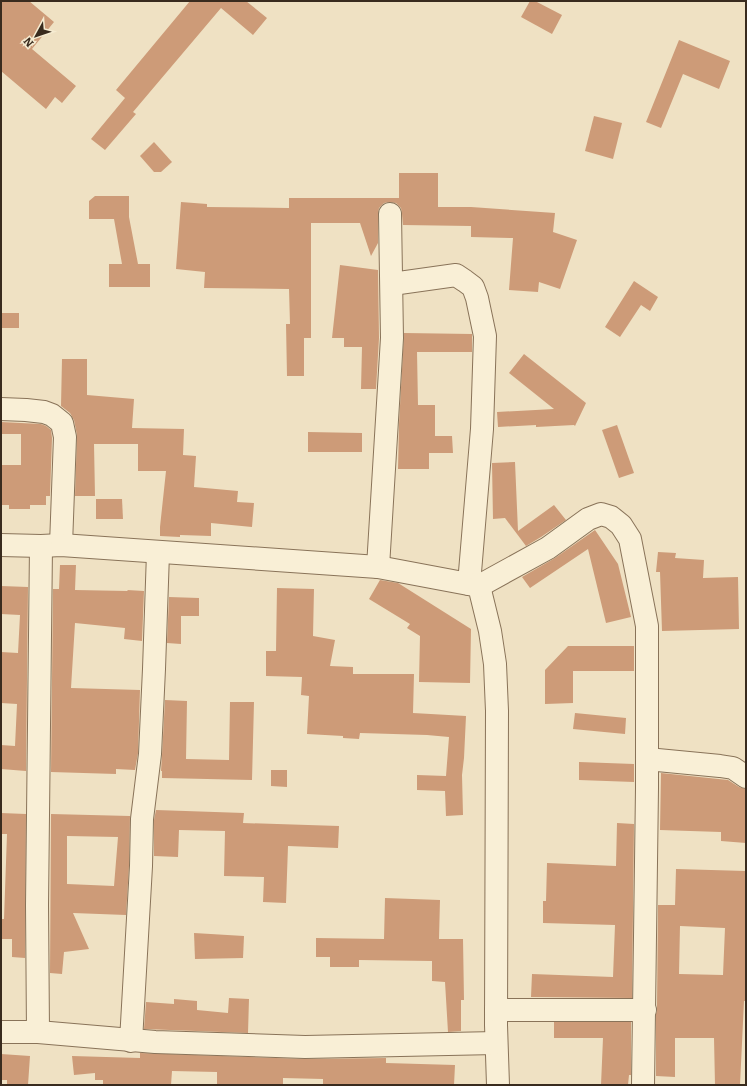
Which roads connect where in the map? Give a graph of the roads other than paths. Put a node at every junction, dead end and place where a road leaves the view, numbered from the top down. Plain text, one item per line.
1 (390, 214) dead end
2 (392, 284) junction
3 (1, 409) edge
4 (1, 545) edge
5 (51, 546) junction
6 (158, 553) junction
7 (378, 567) junction
8 (474, 585) junction
9 (647, 759) junction
10 (746, 777) edge
11 (496, 1010) junction
12 (644, 1010) junction
13 (1, 1032) edge
14 (38, 1032) junction
15 (131, 1041) junction
16 (496, 1043) junction
17 (498, 1085) edge
18 (643, 1085) edge

1 - 2 street
2 - 7 street
2 - 8 street
3 - 5 street
4 - 5 street
5 - 6 street
5 - 14 street
6 - 7 street
6 - 15 street
7 - 8 street
8 - 9 street
8 - 11 street
9 - 10 street
9 - 12 street
11 - 12 street
11 - 16 street
12 - 18 street
13 - 14 street
14 - 15 street
15 - 16 street
16 - 17 street

